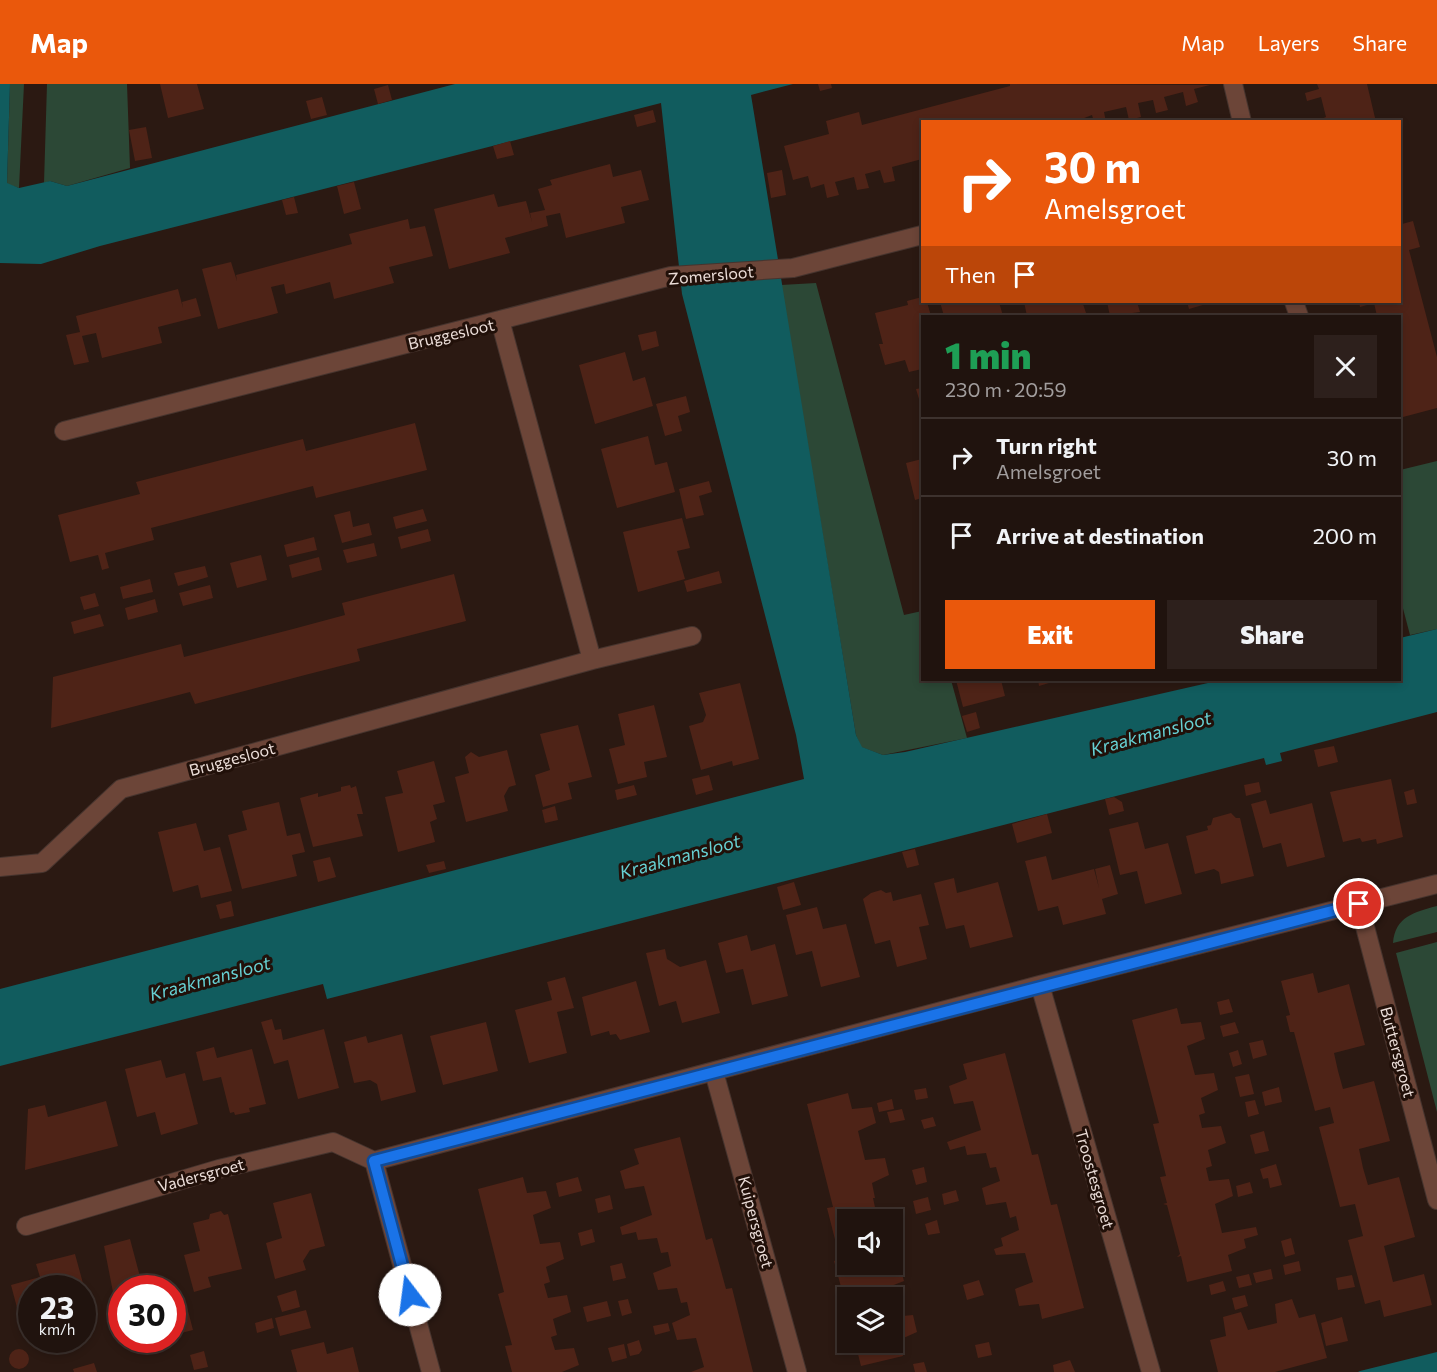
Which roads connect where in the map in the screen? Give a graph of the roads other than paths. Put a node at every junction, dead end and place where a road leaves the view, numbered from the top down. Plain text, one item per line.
1 (1233, 84) edge
2 (1242, 120) edge
3 (921, 235) edge
4 (500, 320) junction
5 (64, 431) dead end
6 (692, 636) dead end
7 (592, 660) junction
8 (0, 867) edge
9 (1437, 884) edge
10 (1359, 904) junction
11 (1040, 985) junction
12 (714, 1072) junction
13 (374, 1161) junction
14 (1437, 1200) edge
15 (26, 1226) dead end
16 (431, 1372) edge
17 (797, 1372) edge
18 (1151, 1372) edge

1 - 2 street
3 - 4 street, Zomersloot
4 - 5 street, Bruggesloot
4 - 7 street, Bruggesloot
6 - 7 street, Bruggesloot
7 - 8 street, Bruggesloot
9 - 10 street
10 - 11 street
10 - 14 street, Buttersgroet
11 - 12 street
11 - 18 street, Troostesgroet
12 - 13 street
12 - 17 street, Kuipersgroet
13 - 15 street, Vadersgroet
13 - 16 street

